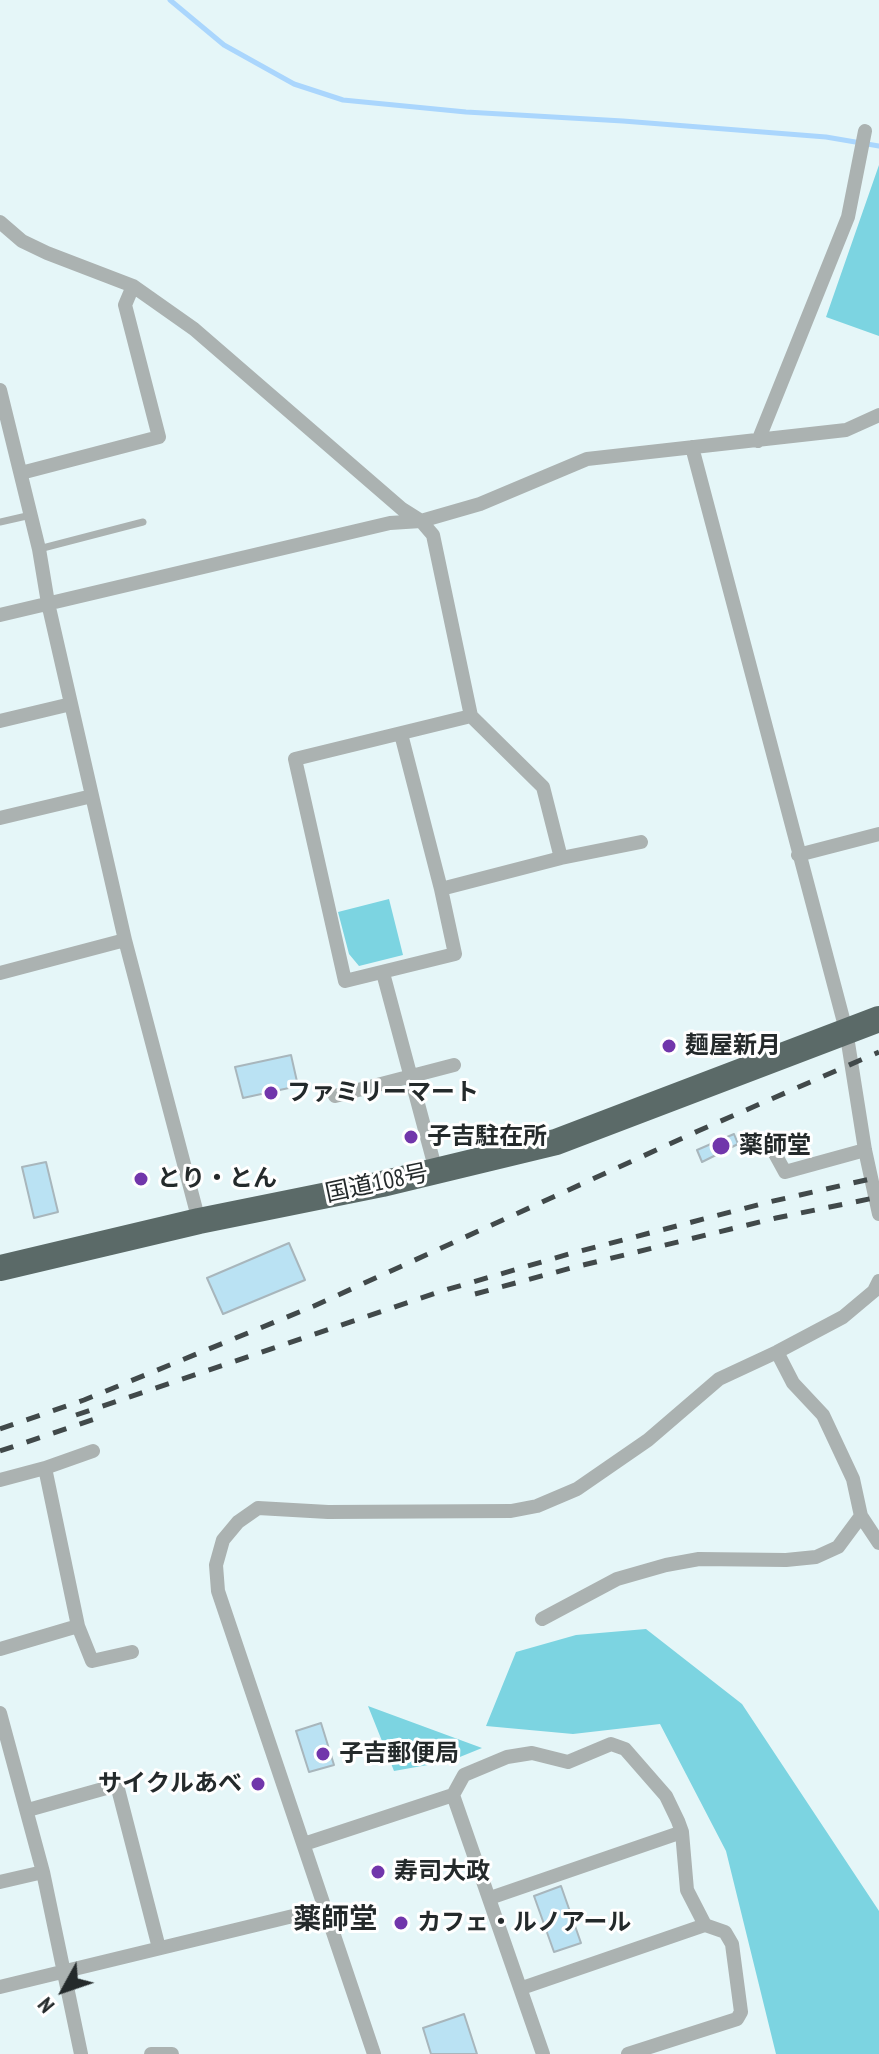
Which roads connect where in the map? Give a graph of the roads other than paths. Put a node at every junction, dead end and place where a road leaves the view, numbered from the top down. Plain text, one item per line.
1 (865, 131) dead end
2 (1, 224) edge
3 (133, 286) junction
4 (0, 390) edge
5 (879, 415) edge
6 (4, 422) edge
7 (758, 441) junction
8 (692, 447) junction
9 (21, 473) junction
10 (31, 515) junction
11 (421, 521) junction
12 (0, 522) edge
13 (143, 522) dead end
14 (39, 549) junction
15 (48, 603) junction
16 (0, 615) edge
17 (71, 704) junction
18 (471, 716) junction
19 (0, 721) edge
20 (401, 734) junction
21 (92, 796) junction
22 (0, 818) edge
23 (879, 834) edge
24 (641, 842) dead end
25 (798, 855) junction
26 (561, 858) junction
27 (441, 889) junction
28 (125, 940) junction
29 (0, 973) edge
30 (383, 973) junction
31 (879, 1019) edge
32 (846, 1030) junction
33 (454, 1065) dead end
34 (413, 1076) junction
35 (335, 1096) dead end
36 (768, 1141) dead end
37 (865, 1150) junction
38 (436, 1171) junction
39 (879, 1214) edge
40 (199, 1221) junction
41 (0, 1268) edge
42 (879, 1281) edge
43 (777, 1352) junction
44 (93, 1451) dead end
45 (45, 1468) junction
46 (0, 1480) edge
47 (861, 1516) junction
48 (879, 1543) edge
49 (542, 1619) dead end
50 (78, 1626) junction
51 (0, 1649) edge
52 (132, 1652) dead end
53 (0, 1713) edge
54 (6, 1764) edge
55 (453, 1795) junction
56 (28, 1810) junction
57 (682, 1832) junction
58 (304, 1844) junction
59 (43, 1872) junction
60 (0, 1882) edge
61 (490, 1898) junction
62 (326, 1908) junction
63 (705, 1925) junction
64 (159, 1948) junction
65 (64, 1974) junction
66 (0, 1987) edge
67 (522, 1988) junction
68 (81, 2054) edge
69 (151, 2054) edge
70 (172, 2054) edge
71 (374, 2054) edge
72 (543, 2054) edge
73 (628, 2054) edge

1 - 7 street
2 - 3 street
3 - 9 street
3 - 11 street
4 - 6 street
5 - 7 street
6 - 9 street
7 - 8 street
8 - 11 street
8 - 25 street
9 - 10 street
10 - 12 lane
10 - 14 street
11 - 15 street
11 - 18 street
13 - 14 lane
14 - 15 street
15 - 16 street
15 - 17 street
17 - 19 street
17 - 21 street
18 - 20 street
18 - 26 street
20 - 27 street
20 - 30 street
21 - 22 street
21 - 28 street
23 - 25 street
24 - 26 street
25 - 32 street
26 - 27 street
27 - 30 street
28 - 29 street
28 - 40 street
30 - 34 street
31 - 32 highway, 国道108号
32 - 37 street
32 - 38 highway, 国道108号
33 - 34 street
34 - 35 street
34 - 38 street
36 - 37 street
37 - 39 street
38 - 40 highway, 国道108号
40 - 41 highway, 国道108号
42 - 43 street
43 - 47 street
43 - 58 street
44 - 45 street
45 - 46 street
45 - 50 street
47 - 48 street
47 - 49 street
50 - 51 street
50 - 52 street
53 - 54 street
54 - 56 street
55 - 57 street
55 - 58 street
55 - 61 street
56 - 59 street
56 - 64 street
57 - 61 street
57 - 63 street
58 - 62 street
59 - 60 street
59 - 65 street
61 - 67 street
62 - 64 street
62 - 71 street
63 - 67 street
63 - 73 street
64 - 65 street
65 - 66 street
65 - 68 street
67 - 72 street
69 - 70 street

